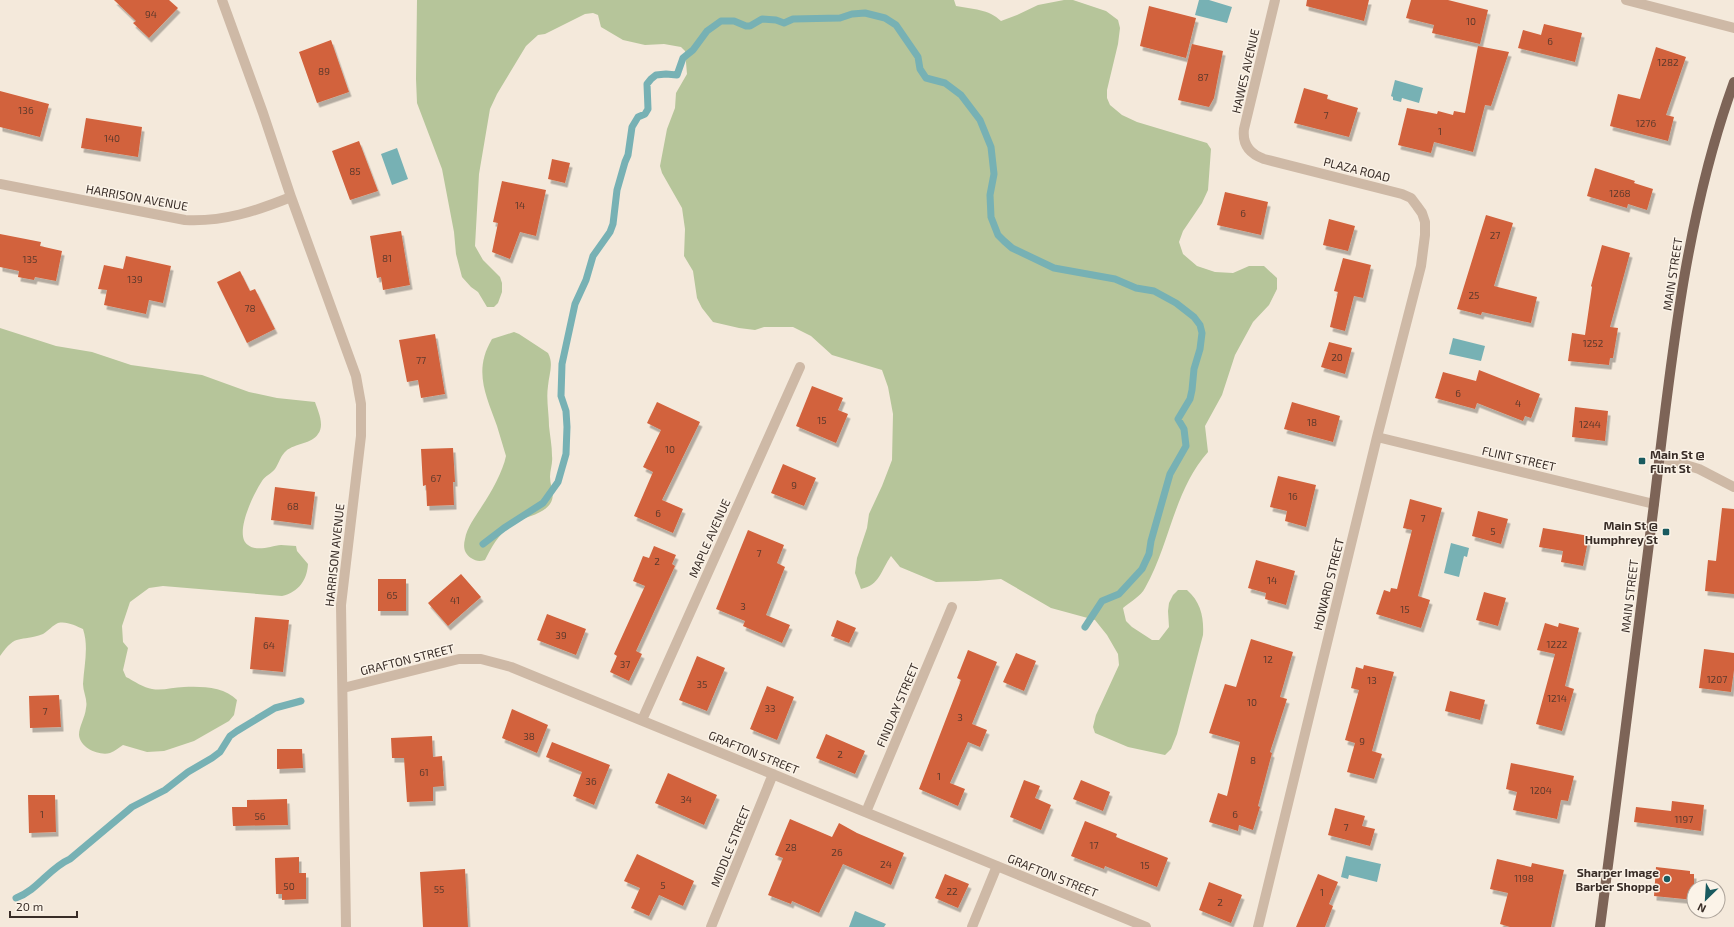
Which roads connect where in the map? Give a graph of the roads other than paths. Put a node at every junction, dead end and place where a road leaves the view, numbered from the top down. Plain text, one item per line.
1 (222, 0) edge
2 (1274, 0) edge
3 (1626, 0) edge
4 (1734, 28) edge
5 (1734, 82) edge
6 (1247, 147) joint
7 (0, 184) edge
8 (291, 197) junction
9 (1424, 248) joint
10 (800, 367) dead end
11 (1377, 438) junction
12 (1659, 457) junction
13 (1734, 486) edge
14 (1654, 504) junction
15 (952, 607) dead end
16 (343, 688) junction
17 (642, 720) junction
18 (773, 774) junction
19 (866, 812) junction
20 (997, 866) junction
21 (346, 927) edge
22 (711, 927) edge
23 (972, 927) edge
24 (1146, 927) edge
25 (1258, 927) edge
26 (1600, 927) edge

1 - 8 street, HARRISON AVENUE
2 - 6 street, HAWES AVENUE
3 - 4 street
5 - 12 main road, MAIN STREET
6 - 9 street, PLAZA ROAD
7 - 8 street, HARRISON AVENUE
8 - 16 street, HARRISON AVENUE
9 - 11 street, HOWARD STREET
10 - 17 street, MAPLE AVENUE
11 - 14 street, FLINT STREET
11 - 25 street, HOWARD STREET
12 - 13 street
12 - 14 main road, MAIN STREET
14 - 26 main road, MAIN STREET
15 - 19 street, FINDLAY STREET
16 - 17 street, GRAFTON STREET
16 - 21 street, HARRISON AVENUE
17 - 18 street, GRAFTON STREET
18 - 19 street, GRAFTON STREET
18 - 22 street, MIDDLE STREET
19 - 20 street, GRAFTON STREET
20 - 23 street
20 - 24 street, GRAFTON STREET

